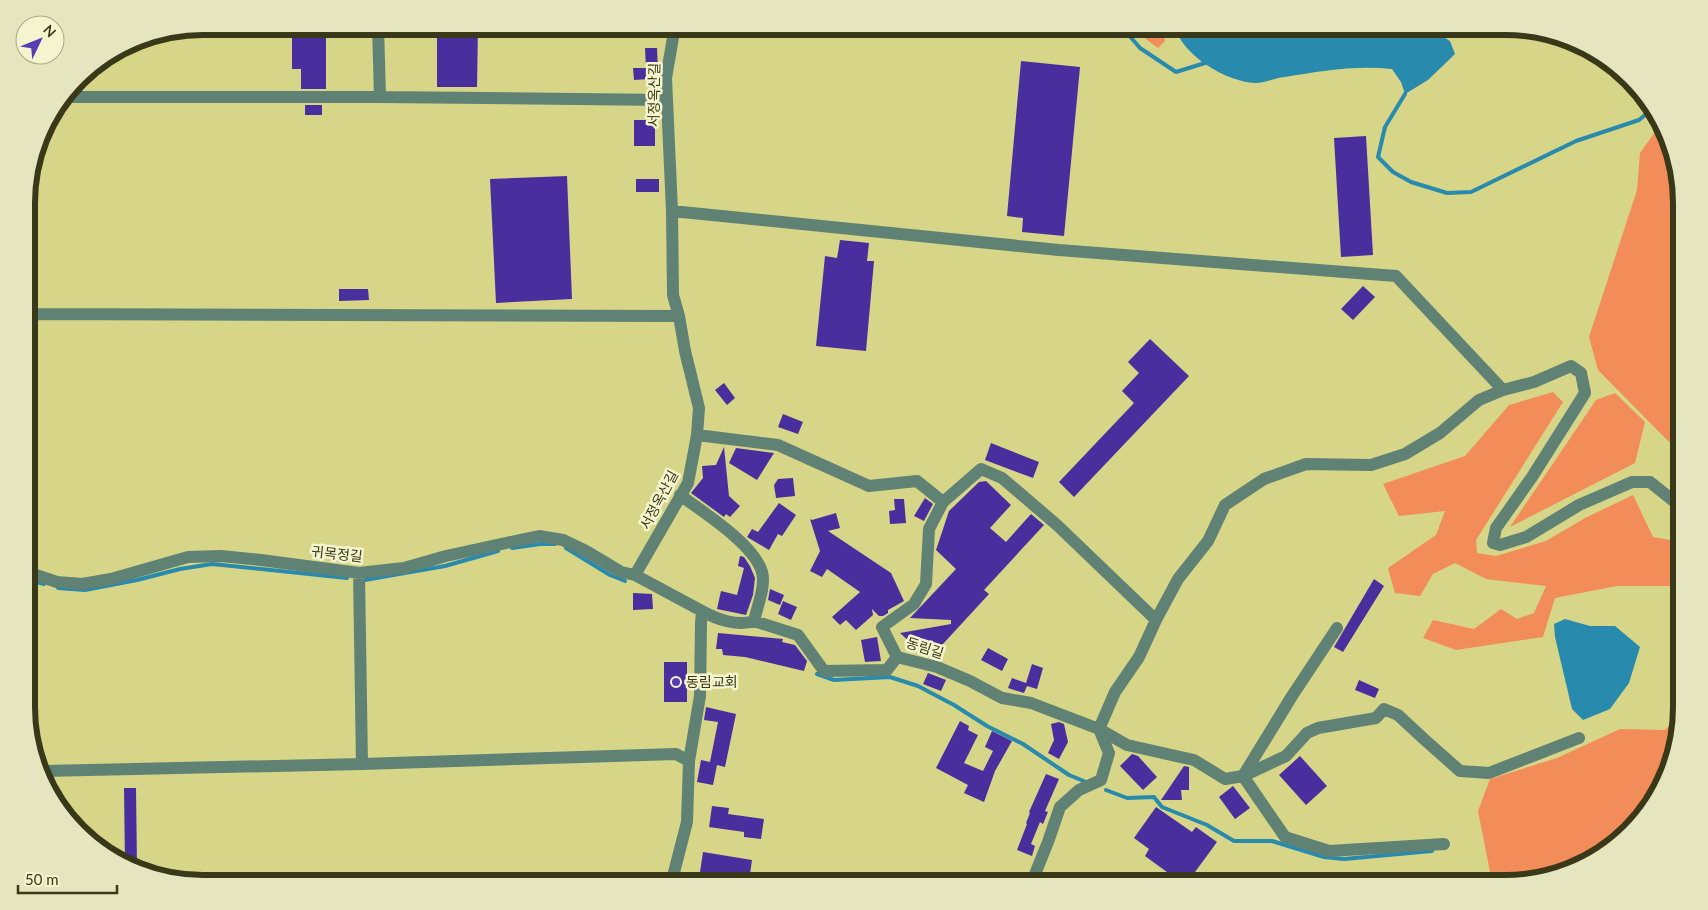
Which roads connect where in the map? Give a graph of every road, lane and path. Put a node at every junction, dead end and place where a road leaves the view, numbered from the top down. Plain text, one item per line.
1 (378, 35) edge
2 (673, 35) edge
3 (73, 97) edge
4 (380, 97) junction
5 (666, 100) junction
6 (672, 211) junction
7 (35, 314) edge
8 (679, 316) junction
9 (1503, 390) junction
10 (697, 435) junction
11 (680, 496) junction
12 (1673, 501) edge
13 (943, 502) junction
14 (359, 572) junction
15 (35, 574) edge
16 (635, 575) junction
17 (702, 611) junction
18 (1156, 620) junction
19 (754, 621) junction
20 (1337, 628) dead end
21 (897, 657) junction
22 (1099, 729) junction
23 (1579, 738) dead end
24 (689, 761) junction
25 (362, 764) junction
26 (48, 771) edge
27 (1244, 776) junction
28 (1444, 844) dead end
29 (673, 875) edge
30 (1034, 875) edge

1 - 4 lane
2 - 5 lane, 서정옥산길
3 - 4 lane
4 - 5 lane
5 - 6 lane, 서정옥산길
6 - 8 lane, 서정옥산길
6 - 9 lane
7 - 8 lane
8 - 10 lane, 서정옥산길
9 - 12 lane
9 - 18 lane
10 - 11 lane, 서정옥산길
10 - 13 lane
11 - 16 lane, 서정옥산길
11 - 19 lane
13 - 18 lane
13 - 21 lane, 동림길
14 - 15 lane, 귀목정길
14 - 16 lane, 귀목정길
14 - 25 lane
16 - 17 lane
17 - 19 lane
17 - 24 lane
18 - 22 lane
19 - 21 lane
20 - 27 lane
21 - 22 lane, 동림길
22 - 27 lane, 동림길
22 - 30 lane
23 - 27 lane
24 - 25 lane
24 - 29 lane
25 - 26 lane
27 - 28 lane

